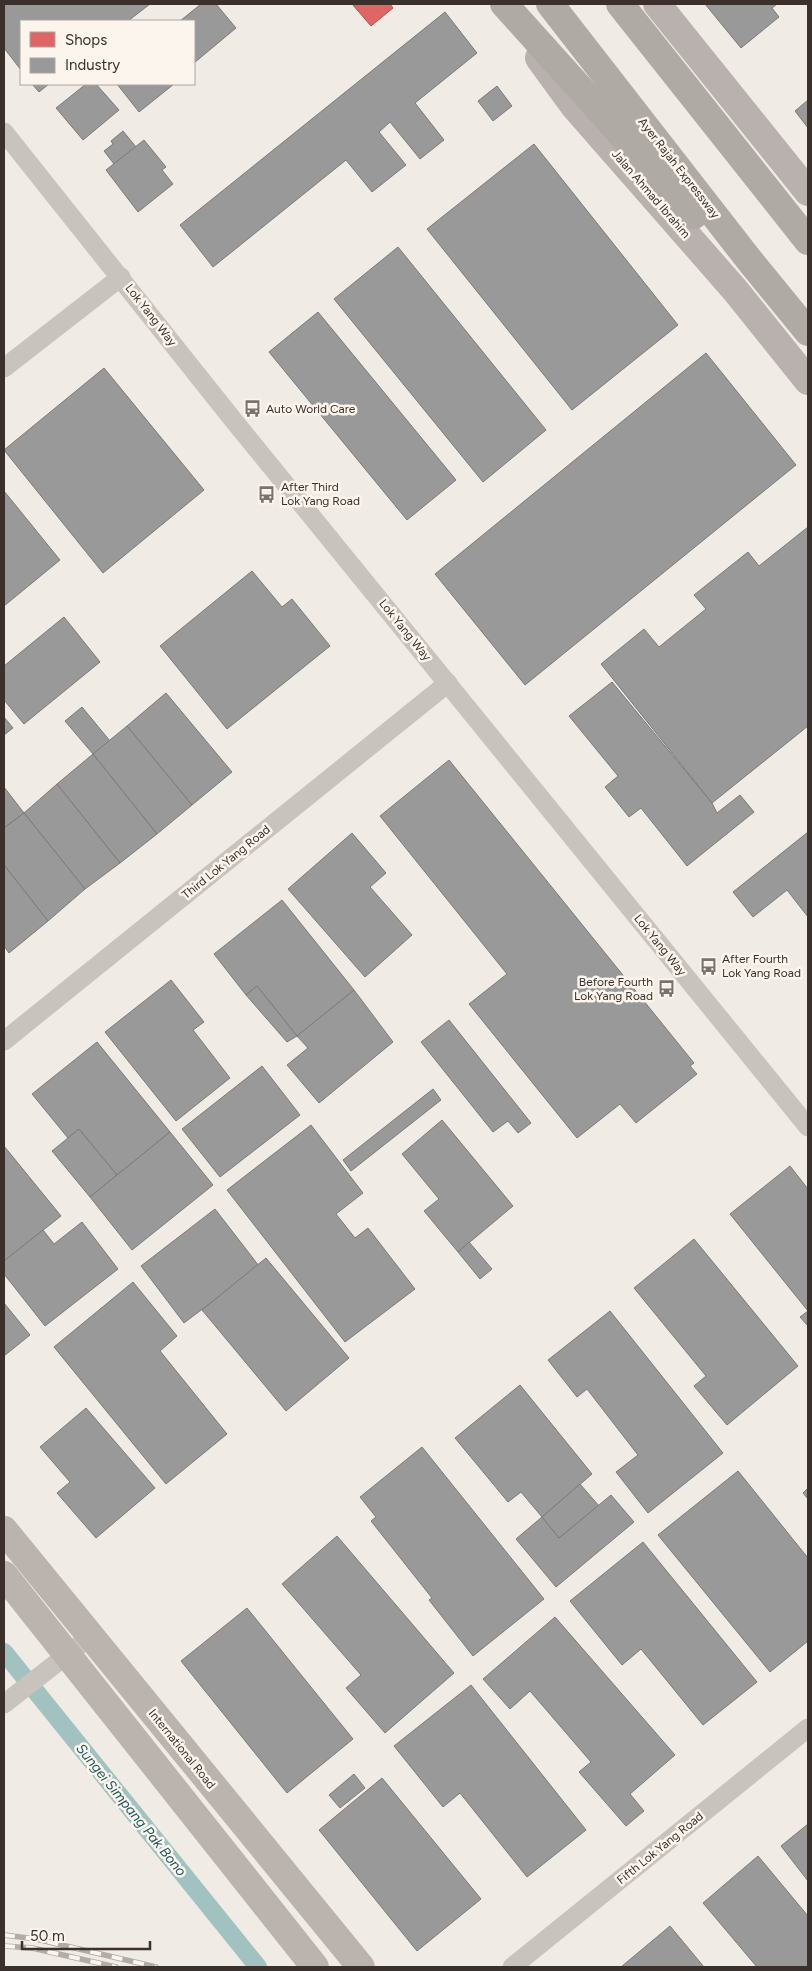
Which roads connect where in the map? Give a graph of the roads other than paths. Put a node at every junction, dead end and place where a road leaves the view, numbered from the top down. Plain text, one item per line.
1 (500, 4) edge
2 (504, 4) edge
3 (550, 4) edge
4 (620, 4) edge
5 (657, 4) edge
6 (4, 132) edge
7 (808, 192) edge
8 (808, 241) edge
9 (750, 261) junction
10 (121, 277) junction
11 (808, 332) edge
12 (4, 368) edge
13 (808, 381) edge
14 (448, 683) junction
15 (4, 1041) edge
16 (808, 1127) edge
17 (4, 1530) edge
18 (4, 1575) edge
19 (91, 1636) junction
20 (68, 1654) junction
21 (4, 1704) edge
22 (808, 1728) edge
23 (315, 1967) edge
24 (360, 1967) edge
25 (512, 1967) edge

1 - 13 main road, Jalan Ahmad Ibrahim
2 - 9 highway
3 - 9 highway, Ayer Rajah Expressway
4 - 8 highway
5 - 7 main road
6 - 10 street, Lok Yang Way
9 - 11 highway, Ayer Rajah Expressway
10 - 12 street
10 - 14 street, Lok Yang Way
14 - 15 street, Third Lok Yang Road
14 - 16 street, Lok Yang Way
17 - 19 main road, International Road
18 - 20 main road
19 - 20 street
19 - 24 main road, International Road
20 - 21 street
20 - 23 main road
22 - 25 street, Fifth Lok Yang Road

